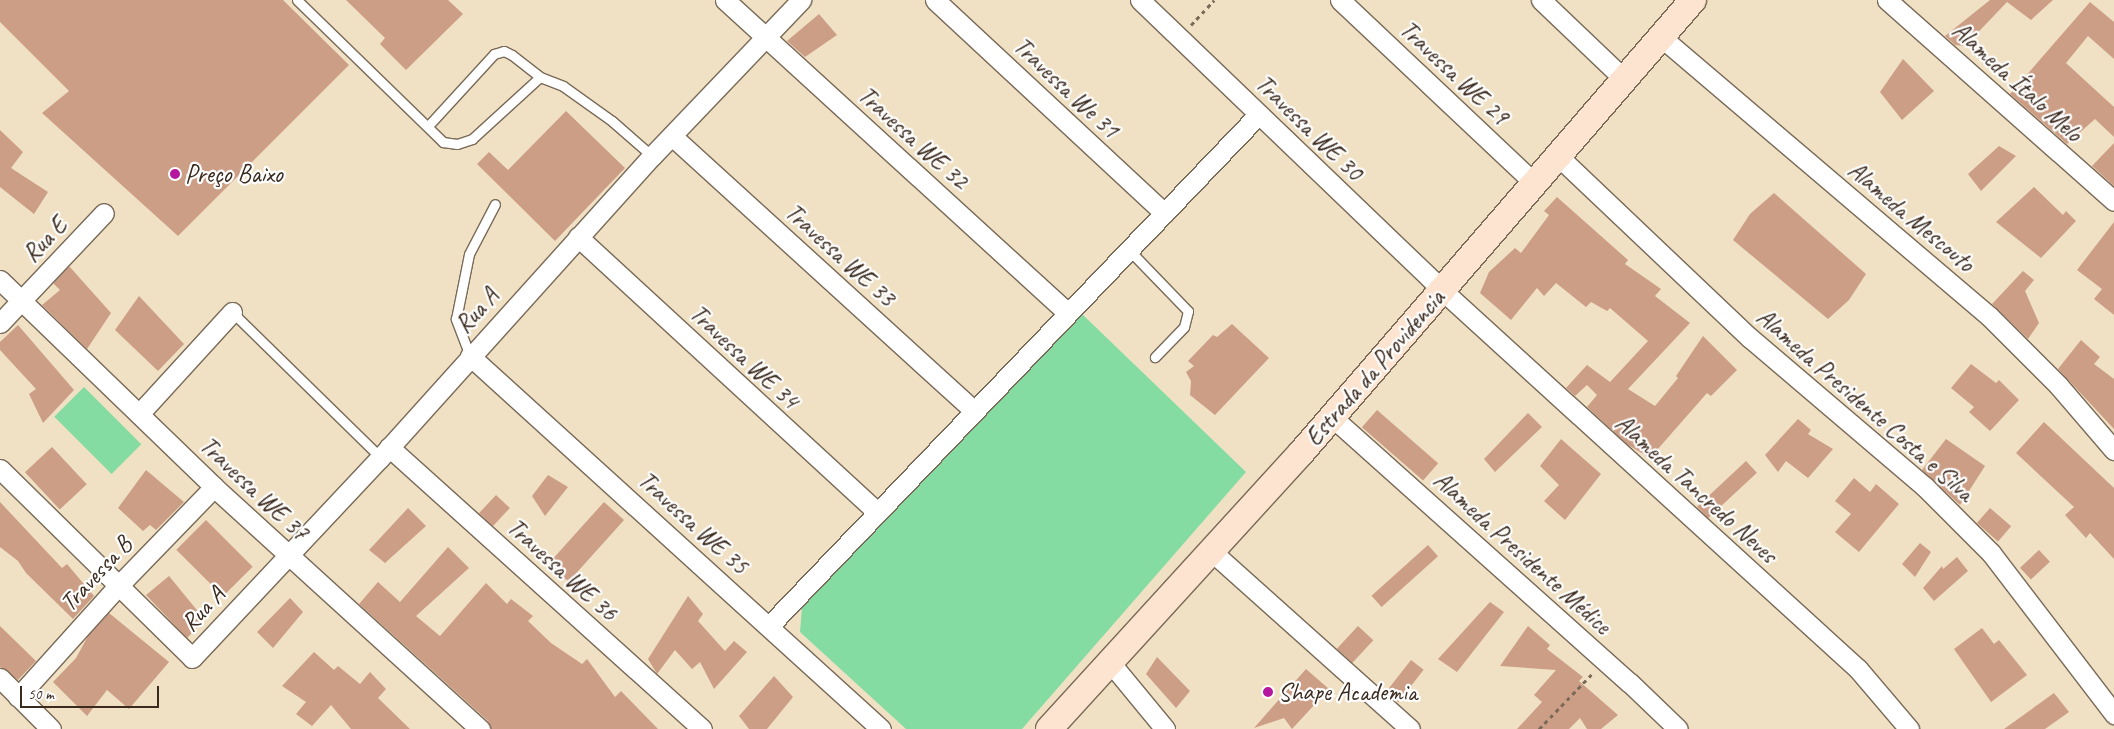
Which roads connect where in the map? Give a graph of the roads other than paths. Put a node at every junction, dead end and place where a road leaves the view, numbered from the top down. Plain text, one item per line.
1 (297, 0) edge
2 (725, 0) edge
3 (801, 0) edge
4 (934, 0) edge
5 (1140, 0) edge
6 (1340, 0) edge
7 (1541, 0) edge
8 (1693, 0) edge
9 (1887, 0) edge
10 (1661, 37) junction
11 (766, 38) junction
12 (540, 76) junction
13 (1624, 79) junction
14 (1258, 115) junction
15 (428, 126) junction
16 (672, 136) junction
17 (652, 156) junction
18 (1558, 156) junction
19 (1534, 183) junction
20 (2114, 202) edge
21 (495, 204) dead end
22 (104, 213) dead end
23 (1164, 213) junction
24 (578, 237) junction
25 (1129, 250) junction
26 (0, 280) edge
27 (1443, 291) junction
28 (21, 301) junction
29 (232, 312) joint
30 (1068, 313) junction
31 (0, 323) edge
32 (470, 356) junction
33 (1156, 357) dead end
34 (974, 411) junction
35 (139, 414) junction
36 (1332, 417) junction
37 (2114, 450) edge
38 (384, 452) junction
39 (0, 469) edge
40 (214, 486) junction
41 (877, 512) junction
42 (1210, 550) junction
43 (287, 554) junction
44 (118, 586) junction
45 (769, 626) junction
46 (1109, 662) junction
47 (0, 678) edge
48 (18, 697) junction
49 (2114, 714) edge
50 (50, 729) edge
51 (480, 729) edge
52 (702, 729) edge
53 (881, 729) edge
54 (1049, 729) edge
55 (1165, 729) edge
56 (1410, 729) edge
57 (1678, 729) edge
58 (1909, 729) edge

1 - 15 lane
2 - 11 street, Travessa WE 32
3 - 11 street, Rua A
4 - 23 street, Travessa We 31
5 - 14 street, Travessa WE 30
6 - 19 street, Travessa WE 29
7 - 13 street
8 - 10 main road, Estrada da Providencia
9 - 20 street, Alameda Ítalo Melo
10 - 13 main road, Estrada da Providencia
10 - 37 street, Alameda Mescouto
11 - 16 street, Rua A
11 - 30 street, Travessa WE 32
12 - 15 lane
12 - 15 lane
12 - 17 lane
13 - 18 main road, Estrada da Providencia
14 - 23 street
14 - 27 street, Travessa WE 30
16 - 17 street, Rua A
16 - 34 street, Travessa WE 33
17 - 24 street, Rua A
18 - 19 main road, Estrada da Providencia
18 - 49 street, Alameda Presidente Costa e Silva
19 - 27 main road, Estrada da Providencia
21 - 32 lane
22 - 28 street, Rua E
23 - 25 street
24 - 32 street, Rua A
24 - 41 street, Travessa WE 34
25 - 30 street
25 - 33 lane
26 - 28 street, Travessa WE 37
27 - 36 main road, Estrada da Providencia
27 - 58 street, Alameda Tancredo Neves
28 - 31 street, Rua E
28 - 35 street, Travessa WE 37
29 - 35 street
29 - 38 lane
30 - 34 street
32 - 38 street, Rua A
32 - 45 street, Travessa WE 35
34 - 41 street
35 - 40 street, Travessa WE 37
36 - 42 main road, Estrada da Providencia
36 - 57 street, Alameda Presidente Médice
38 - 43 street, Rua A
38 - 52 street, Travessa WE 36
39 - 44 street
40 - 43 street, Travessa WE 37
40 - 44 street, Travessa B
41 - 45 street
42 - 46 main road, Estrada da Providencia
42 - 56 street
43 - 44 street, Rua A
43 - 51 street, Travessa WE 37
44 - 48 street, Travessa B
45 - 53 street, Travessa WE 35
46 - 54 main road, Estrada da Providencia
46 - 55 street
47 - 48 street
48 - 50 street

